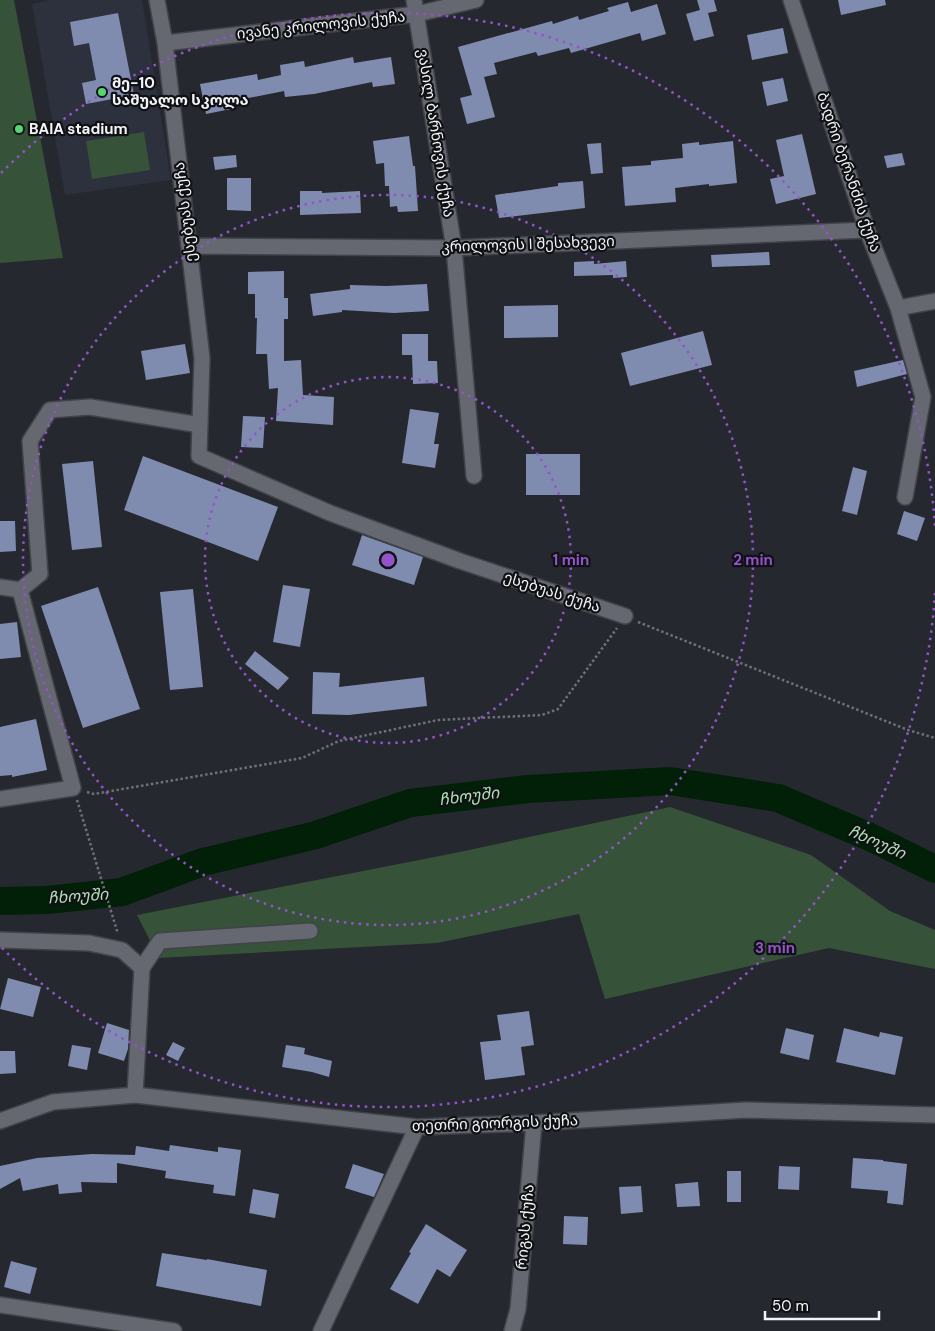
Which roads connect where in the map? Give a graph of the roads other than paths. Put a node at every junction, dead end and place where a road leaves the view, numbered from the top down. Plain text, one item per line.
1 (157, 0) edge
2 (476, 0) edge
3 (790, 0) edge
4 (415, 7) edge
5 (165, 42) junction
6 (867, 230) junction
7 (190, 246) junction
8 (454, 248) junction
9 (935, 301) edge
10 (898, 308) junction
11 (200, 425) junction
12 (474, 476) dead end
13 (905, 497) dead end
14 (0, 587) edge
15 (20, 590) junction
16 (625, 616) road end
17 (0, 799) edge
18 (310, 931) dead end
19 (0, 940) edge
20 (142, 968) junction
21 (135, 1095) junction
22 (935, 1115) edge
23 (0, 1121) edge
24 (534, 1123) junction
25 (417, 1127) junction
26 (0, 1305) edge
27 (174, 1331) edge
28 (321, 1331) edge
29 (512, 1331) edge

1 - 5 street, ესებუას ქუჩა
2 - 4 street, ივანე კრილოვის ქუჩა
3 - 6 street, ბადრი ბერანძის ქუჩა
4 - 5 street, ივანე კრილოვის ქუჩა
4 - 8 street, ვასილ ბარნოვის ქუჩა
5 - 7 street, ესებუას ქუჩა
6 - 8 street, კრილოვის I შესახვევი
6 - 10 street, ბადრი ბერანძის ქუჩა
7 - 8 street, კრილოვის I შესახვევი
7 - 11 street, ესებუას ქუჩა
8 - 12 street, ვასილ ბარნოვის ქუჩა
9 - 10 street
10 - 13 street, ბადრი ბერანძის ქუჩა
11 - 15 street
11 - 16 street, ესებუას ქუჩა
14 - 15 street
15 - 17 street
18 - 20 street
19 - 20 street
20 - 21 street
21 - 23 street, თეთრი გიორგის ქუჩა
21 - 25 street, თეთრი გიორგის ქუჩა
22 - 24 street, თეთრი გიორგის ქუჩა
24 - 25 street, თეთრი გიორგის ქუჩა
24 - 29 street, რიგას ქუჩა
25 - 28 street
26 - 27 street

